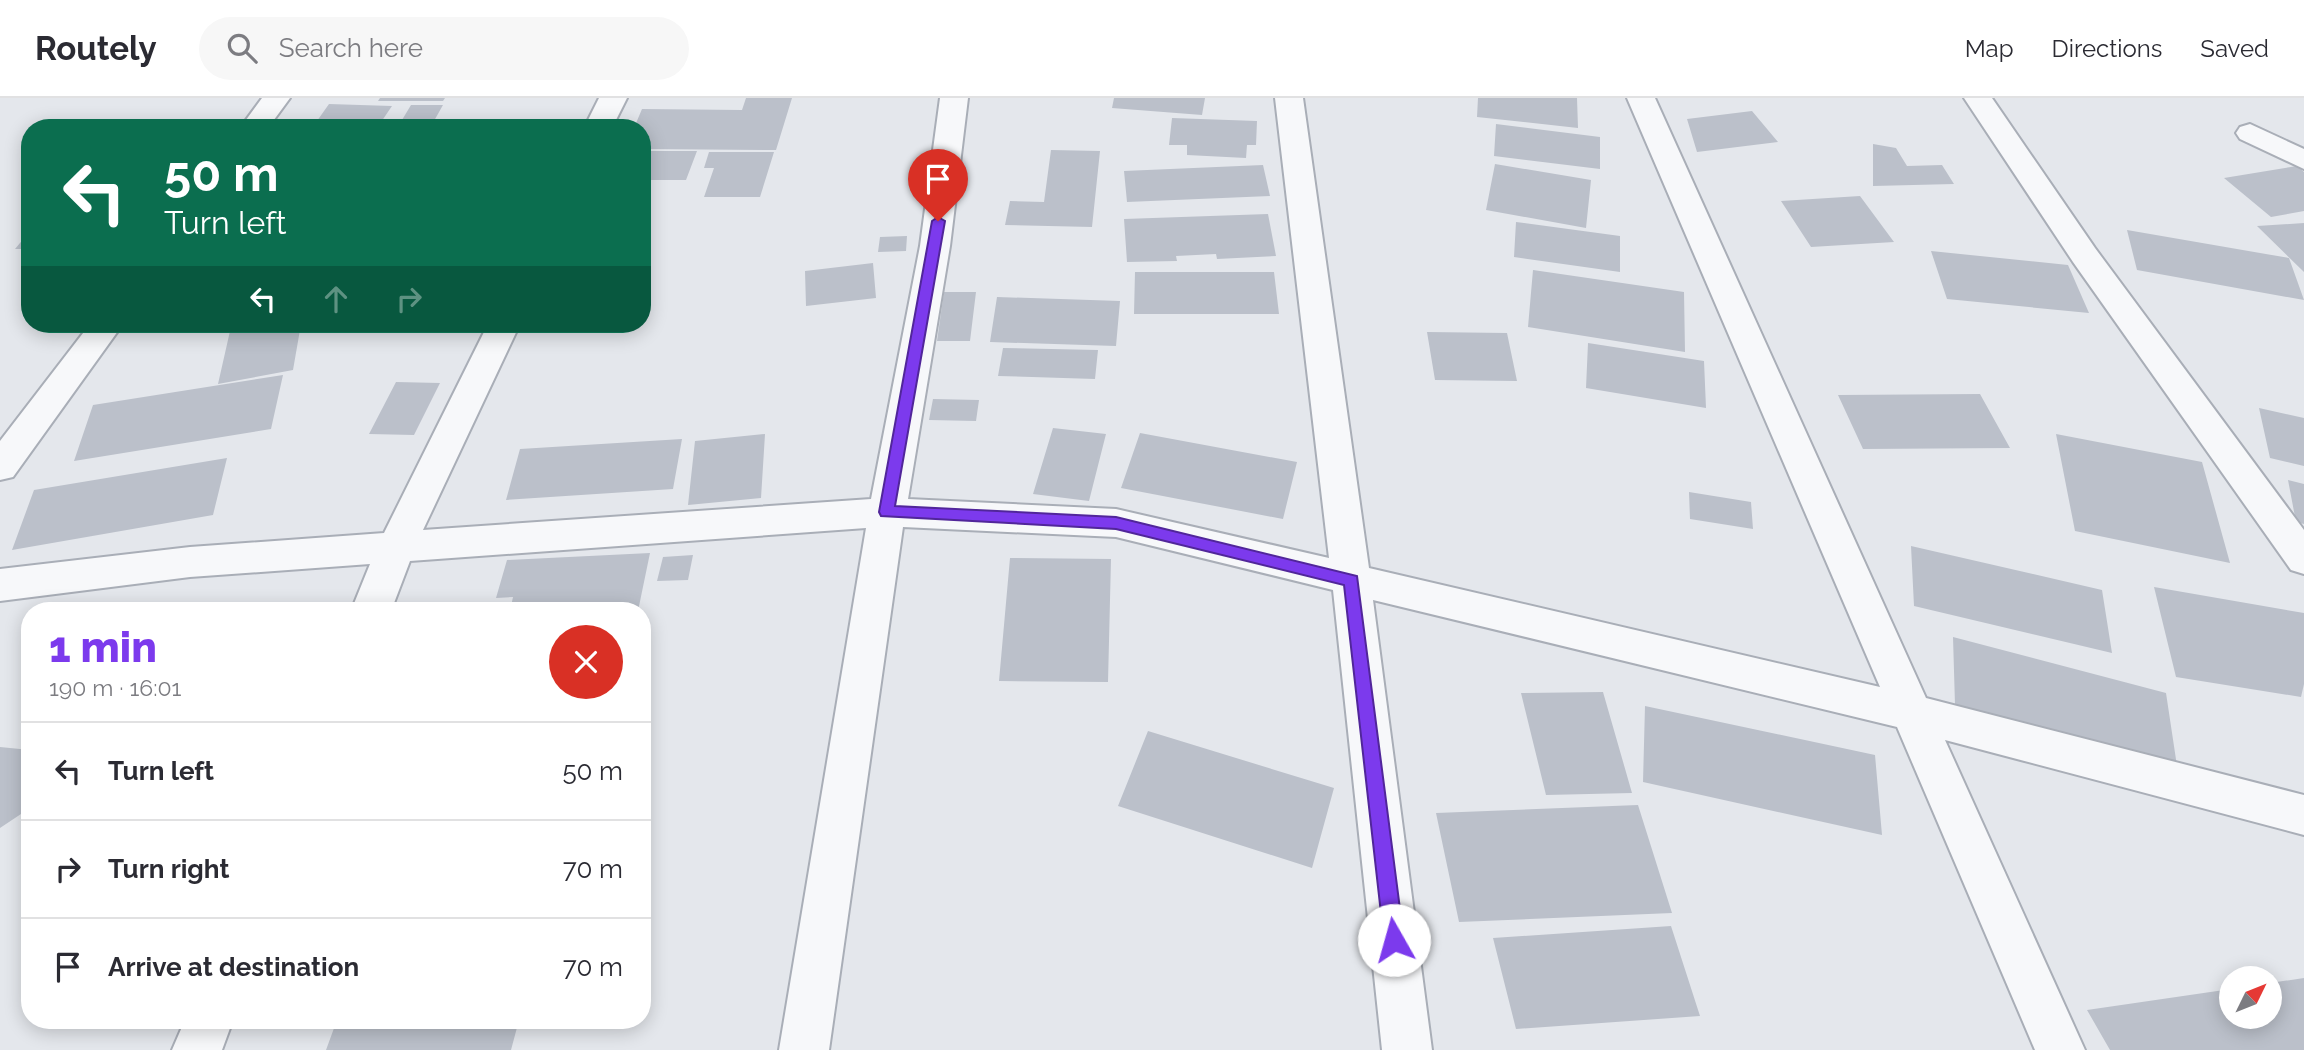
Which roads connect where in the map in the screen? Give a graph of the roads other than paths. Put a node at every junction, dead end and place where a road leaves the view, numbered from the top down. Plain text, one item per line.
1 (276, 98) edge
2 (613, 98) edge
3 (954, 98) edge
4 (1289, 98) edge
5 (1641, 98) edge
6 (1978, 98) edge
7 (261, 119) edge
8 (602, 119) edge
9 (2250, 133) dead end
10 (2304, 160) edge
11 (100, 333) edge
12 (500, 333) edge
13 (0, 467) edge
14 (887, 512) junction
15 (397, 545) junction
16 (2304, 559) edge
17 (1351, 580) junction
18 (0, 586) edge
19 (375, 602) edge
20 (1913, 713) junction
21 (2304, 815) edge
22 (205, 1029) edge
23 (197, 1050) edge
24 (804, 1050) edge
25 (1407, 1050) edge
26 (2060, 1050) edge

1 - 7 street
2 - 8 street
3 - 14 street
4 - 17 street
5 - 20 street
6 - 16 street
9 - 10 street
11 - 13 street
12 - 15 street
14 - 15 street
14 - 17 street
14 - 24 street
15 - 18 street
15 - 19 street
17 - 20 street
17 - 25 street
20 - 21 street
20 - 26 street
22 - 23 street

